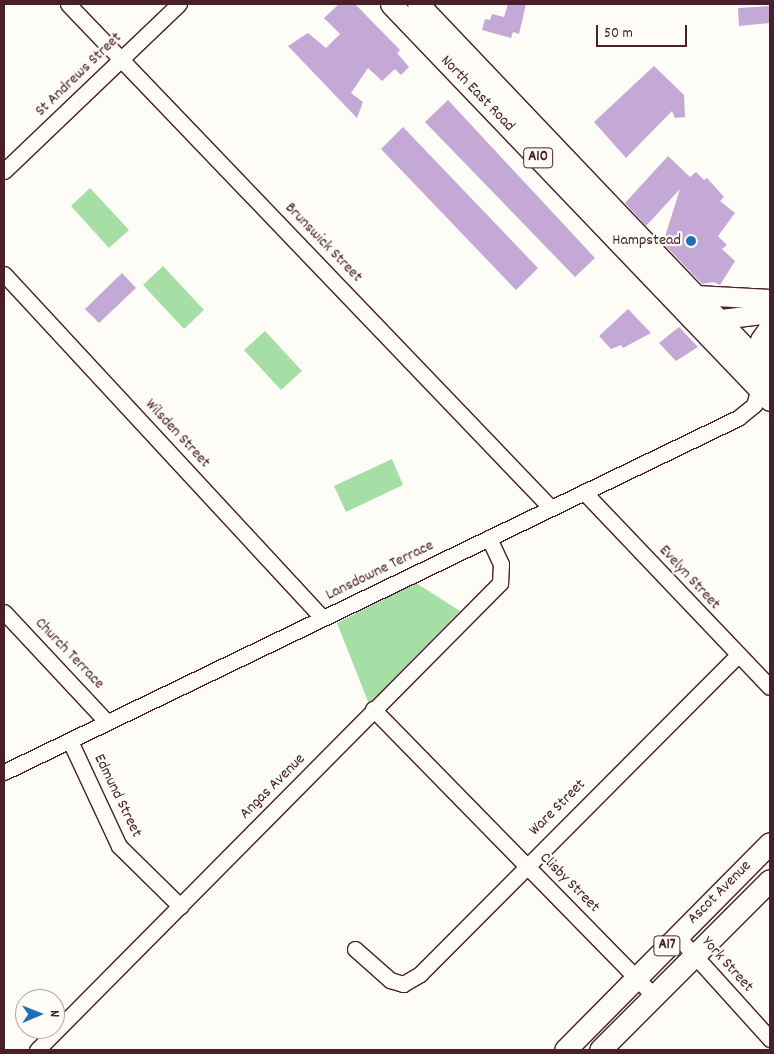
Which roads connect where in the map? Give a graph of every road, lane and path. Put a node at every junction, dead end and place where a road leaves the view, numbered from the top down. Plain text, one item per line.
1 (68, 4) edge
2 (178, 4) edge
3 (390, 4) edge
4 (418, 4) edge
5 (122, 58) junction
6 (4, 171) edge
7 (4, 274) edge
8 (770, 300) edge
9 (691, 304) junction
10 (770, 312) edge
11 (721, 319) junction
12 (770, 327) edge
13 (765, 382) edge
14 (584, 492) junction
15 (551, 508) junction
16 (489, 538) junction
17 (4, 612) edge
18 (323, 618) junction
19 (737, 656) junction
20 (770, 687) edge
21 (373, 709) junction
22 (107, 722) junction
23 (70, 740) junction
24 (4, 772) edge
25 (770, 843) edge
26 (526, 865) junction
27 (770, 880) edge
28 (180, 906) junction
29 (678, 936) junction
30 (354, 949) dead end
31 (696, 956) junction
32 (636, 977) junction
33 (655, 997) junction
34 (770, 1039) edge
35 (38, 1050) edge
36 (565, 1050) edge
37 (600, 1050) edge

1 - 5 street, Brunswick Street
2 - 5 street, St Andrews Street
3 - 9 highway, North East Road / A10
4 - 9 highway, North East Road / A10
5 - 6 street, St Andrews Street
5 - 15 street, Brunswick Street
7 - 18 street, Wilsden Street
8 - 9 main road
9 - 11 highway
9 - 13 highway, North East Road / A10
10 - 11 main road
11 - 13 highway
12 - 13 highway
13 - 14 street, Lansdowne Terrace
14 - 15 street, Lansdowne Terrace
14 - 19 street, Evelyn Street
15 - 16 street, Lansdowne Terrace
16 - 18 street, Lansdowne Terrace
16 - 21 street, Angas Avenue
17 - 22 street, Church Terrace
18 - 22 street, Lansdowne Terrace
19 - 20 street, Evelyn Street
19 - 26 street, Ware Street
21 - 26 street, Clisby Street
21 - 28 street, Angas Avenue
22 - 23 street, Lansdowne Terrace
23 - 24 street, Lansdowne Terrace
23 - 28 street, Edmund Street
25 - 29 highway, Ascot Avenue / A17
26 - 30 street, Ware Street
26 - 32 street, Clisby Street
27 - 31 highway, Ascot Avenue / A17
28 - 35 street, Angas Avenue
29 - 31 street, York Street
29 - 32 highway, Ascot Avenue / A17
31 - 33 highway, Ascot Avenue / A17
31 - 34 street, York Street
32 - 33 street, Clisby Street
32 - 36 highway, Ascot Avenue / A17
33 - 37 highway, Ascot Avenue / A17

